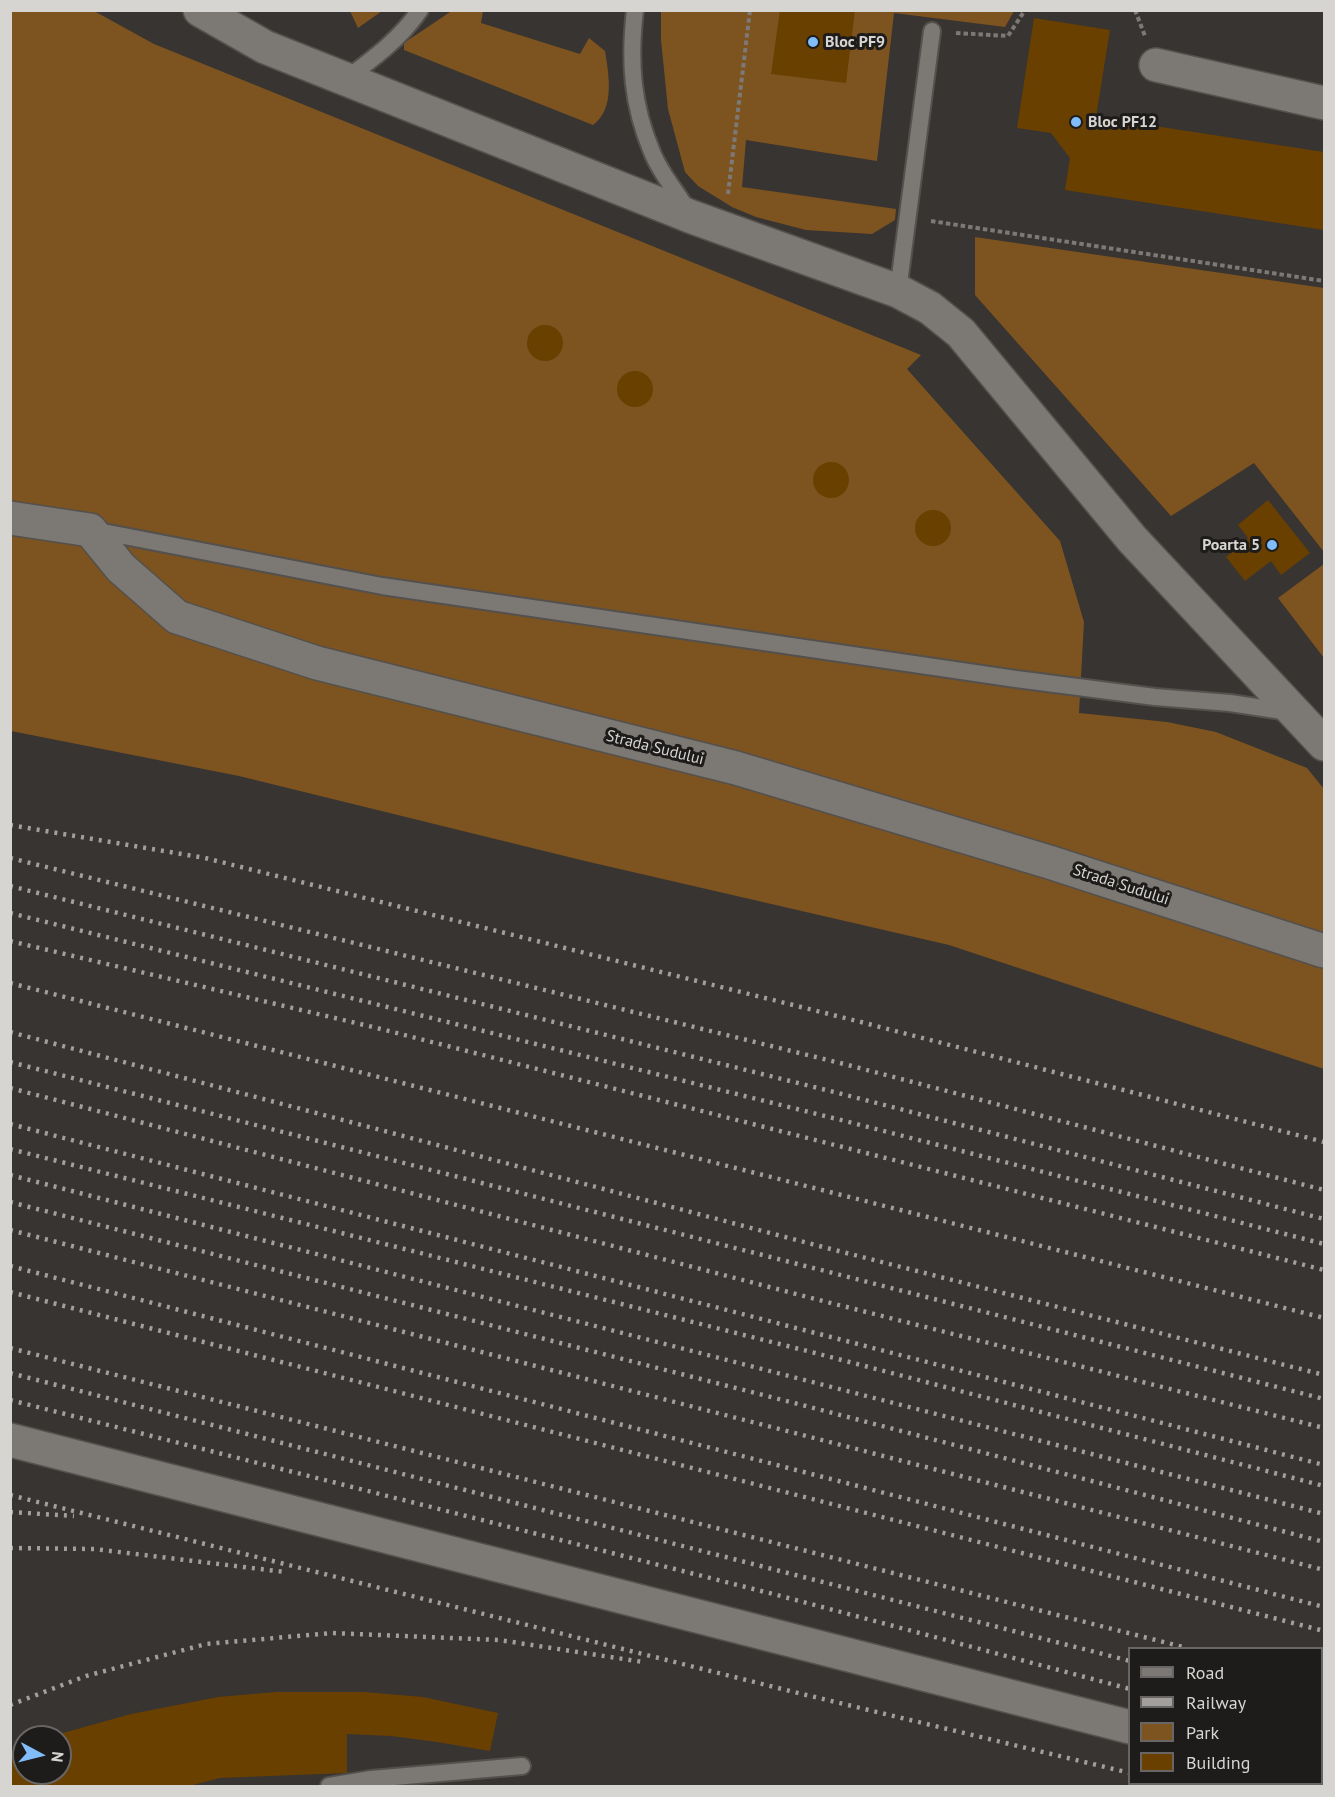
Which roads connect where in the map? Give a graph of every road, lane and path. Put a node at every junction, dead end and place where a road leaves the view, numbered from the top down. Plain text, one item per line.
1 (200, 10) edge
2 (420, 10) edge
3 (635, 10) edge
4 (750, 10) edge
5 (1025, 10) edge
6 (932, 31) joint
7 (1156, 65) dead end
8 (346, 79) junction
9 (1324, 103) edge
10 (728, 198) dead end
11 (692, 217) junction
12 (908, 218) junction
13 (1324, 281) edge
14 (898, 291) junction
15 (10, 518) edge
16 (90, 530) junction
17 (1296, 713) junction
18 (1324, 744) edge
19 (1324, 951) edge
20 (10, 1440) edge
21 (1128, 1725) edge
22 (522, 1766) dead end
23 (329, 1786) edge

1 - 8 street
2 - 8 lane
3 - 11 lane
4 - 10 path
5 - 6 path
6 - 12 lane
7 - 9 street
8 - 11 street
11 - 14 street
12 - 13 path
12 - 14 lane
14 - 17 street
15 - 16 street
16 - 17 lane
16 - 19 street, Strada Sudului
17 - 18 street
20 - 21 street
22 - 23 lane

